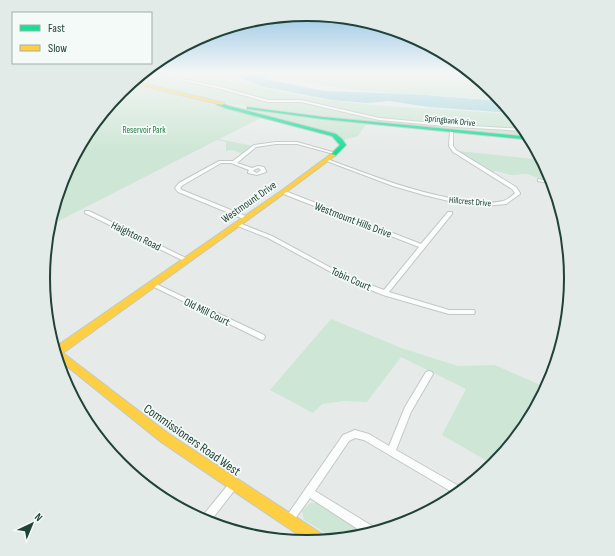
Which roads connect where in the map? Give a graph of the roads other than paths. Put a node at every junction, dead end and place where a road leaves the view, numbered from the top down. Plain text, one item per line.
1 (201, 99) edge
2 (261, 99) edge
3 (218, 103) junction
4 (517, 130) edge
5 (451, 131) junction
6 (523, 138) edge
7 (334, 153) junction
8 (326, 160) junction
9 (234, 163) junction
10 (252, 169) dead end
11 (540, 180) dead end
12 (546, 181) edge
13 (283, 192) junction
14 (86, 212) dead end
15 (450, 213) dead end
16 (246, 218) junction
17 (237, 224) junction
18 (423, 247) junction
19 (186, 260) junction
20 (152, 284) junction
21 (385, 293) junction
22 (472, 312) dead end
23 (262, 338) dead end
24 (60, 350) edge
25 (63, 359) edge
26 (429, 374) dead end
27 (391, 451) junction
28 (234, 484) junction
29 (453, 490) edge
30 (308, 492) junction
31 (209, 515) edge
32 (289, 520) junction
33 (365, 528) edge
34 (311, 535) edge

1 - 3 main road, Springbank Drive
2 - 4 street
3 - 5 main road, Springbank Drive
3 - 7 main road
5 - 6 main road, Springbank Drive
5 - 8 street, Hillcrest Drive
7 - 8 main road, Westmount Drive
7 - 9 street
8 - 13 main road, Westmount Drive
9 - 10 street
9 - 16 street
11 - 12 street
13 - 16 main road, Westmount Drive
13 - 18 street, Westmount Hills Drive
14 - 19 street, Haighton Road
15 - 18 street
16 - 17 main road, Westmount Drive
17 - 19 main road, Westmount Drive
17 - 21 street, Tobin Court
18 - 21 street
19 - 20 main road, Westmount Drive
20 - 23 street, Old Mill Court
20 - 24 main road, Westmount Drive
21 - 22 street, Tobin Court
25 - 28 main road, Commissioners Road West
26 - 27 street
27 - 29 street
27 - 30 street
28 - 31 street
28 - 32 main road, Commissioners Road West
30 - 32 street
30 - 33 street
32 - 34 main road, Commissioners Road West

